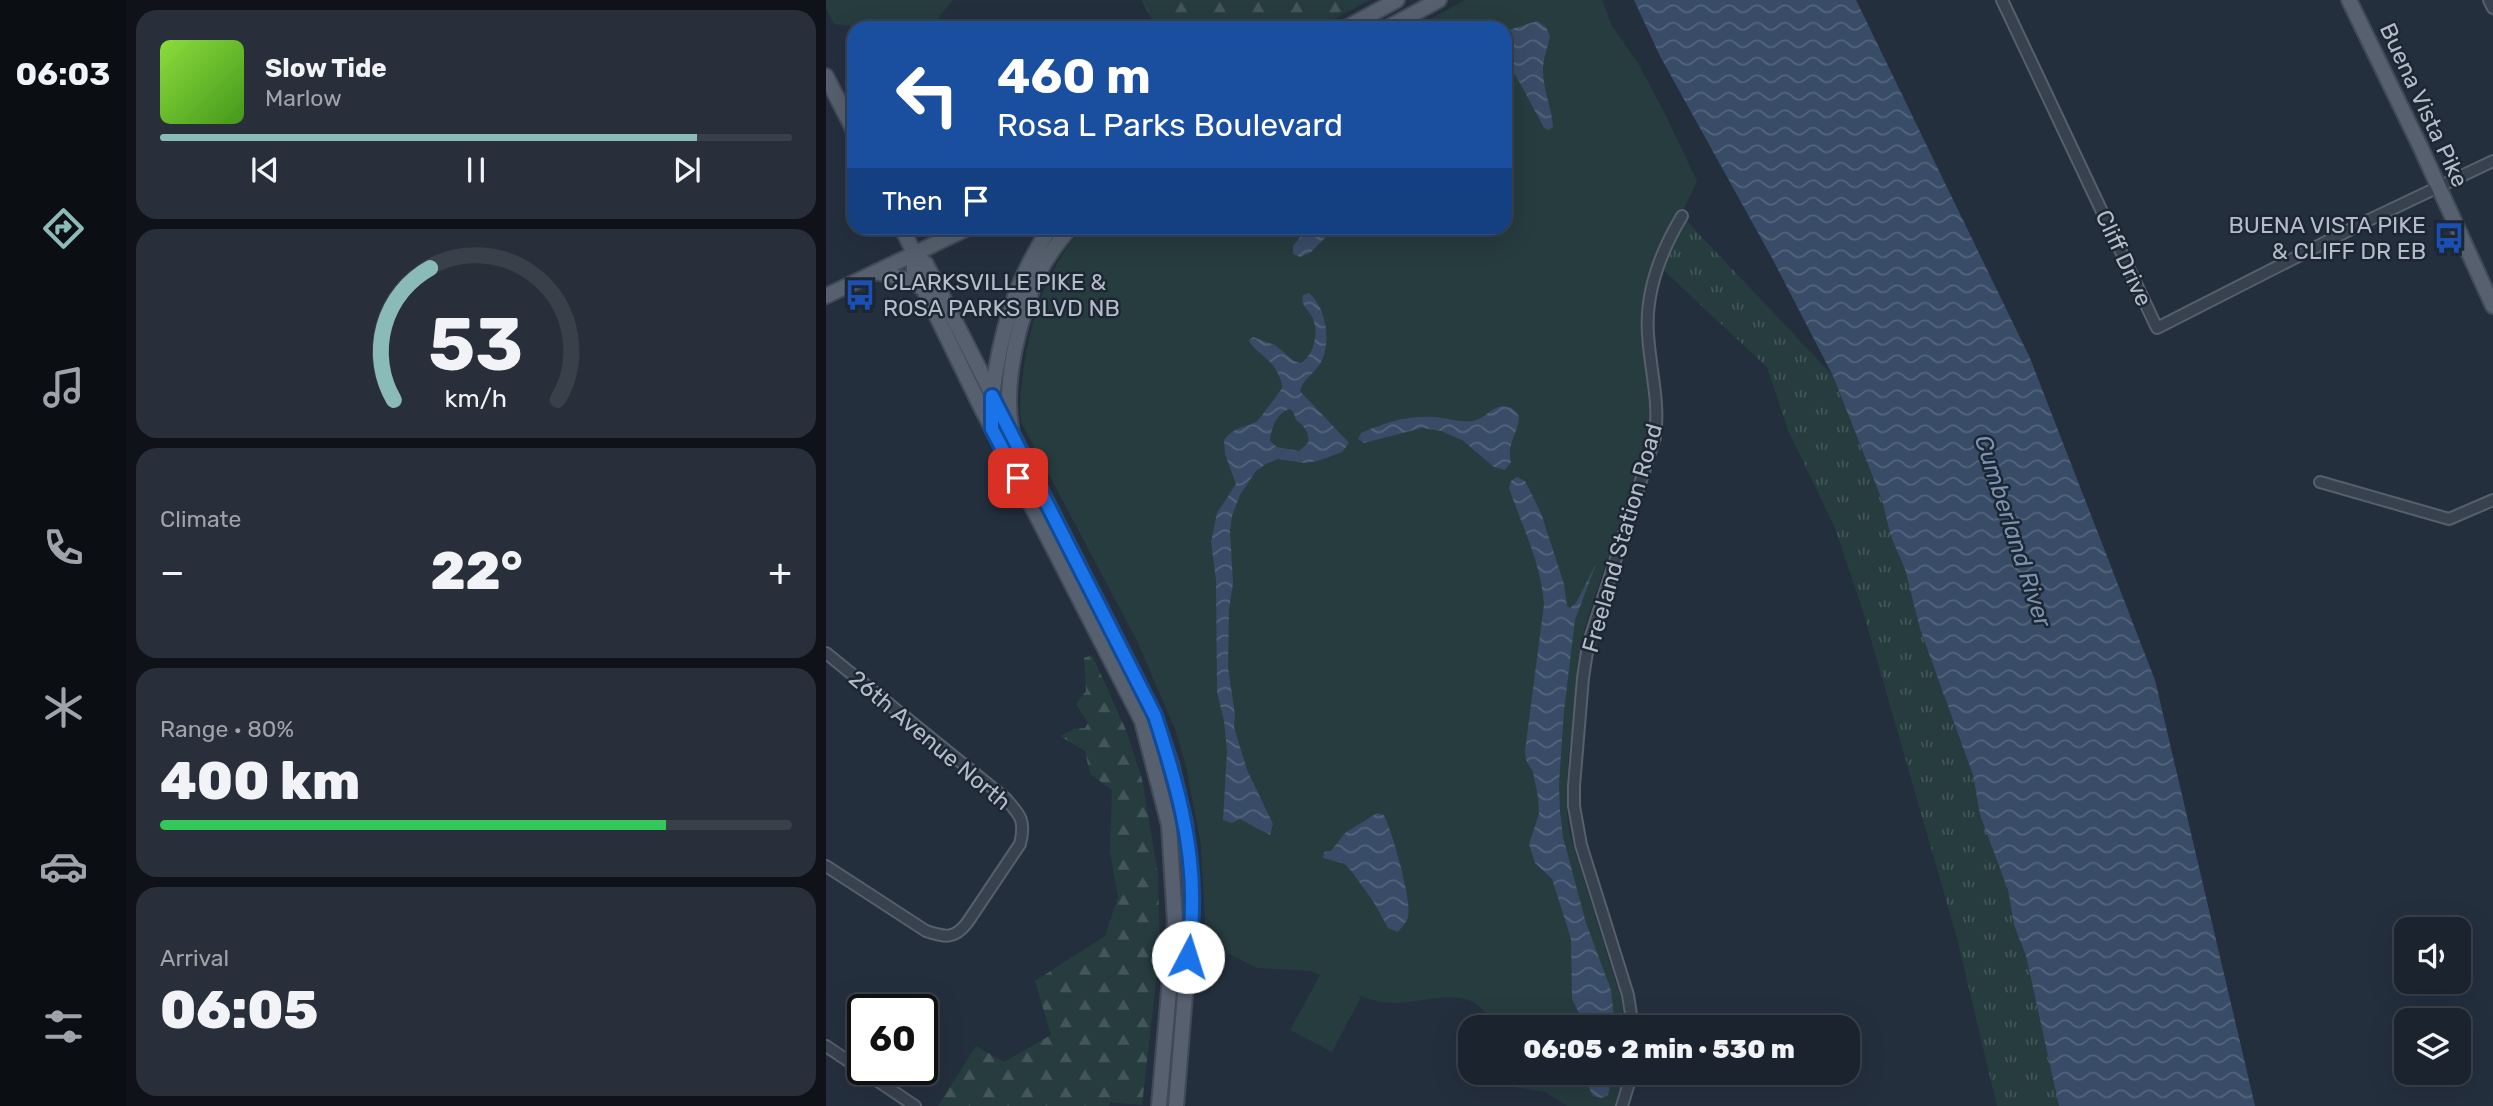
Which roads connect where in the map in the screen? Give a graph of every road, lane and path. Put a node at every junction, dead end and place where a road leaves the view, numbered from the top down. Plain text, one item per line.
1 (1397, 0) edge
2 (1438, 0) edge
3 (2002, 0) edge
4 (2349, 0) edge
5 (2489, 0) edge
6 (2493, 8) edge
7 (1359, 21) edge
8 (1400, 21) edge
9 (826, 76) edge
10 (847, 117) edge
11 (2493, 161) edge
12 (2438, 188) junction
13 (1682, 216) dead end
14 (905, 235) edge
15 (952, 235) edge
16 (1047, 235) edge
17 (1065, 235) edge
18 (914, 253) junction
19 (875, 272) junction
20 (923, 288) junction
21 (826, 296) edge
22 (2493, 306) edge
23 (992, 396) junction
24 (992, 429) junction
25 (1013, 435) junction
26 (2320, 482) dead end
27 (2493, 500) edge
28 (826, 653) edge
29 (826, 866) edge
30 (1631, 1015) edge
31 (826, 1046) edge
32 (1628, 1085) edge
33 (915, 1106) edge
34 (1159, 1106) edge
35 (1175, 1106) edge
36 (1622, 1106) edge

1 - 7 main road
2 - 8 main road
3 - 12 street, Cliff Drive
4 - 12 main road, Buena Vista Pike
5 - 6 street
9 - 10 main road
11 - 12 street, Cliff Drive
12 - 22 main road, Buena Vista Pike
13 - 30 street, Freeland Station Road
14 - 18 main road
15 - 18 main road
16 - 23 main road
17 - 25 main road
18 - 19 main road
18 - 20 main road
18 - 23 main road
19 - 20 main road
19 - 21 main road
20 - 24 main road
23 - 24 main road
23 - 25 main road
24 - 34 main road
25 - 35 main road
26 - 27 street
28 - 29 street, 26th Avenue North
31 - 33 street
32 - 36 street

